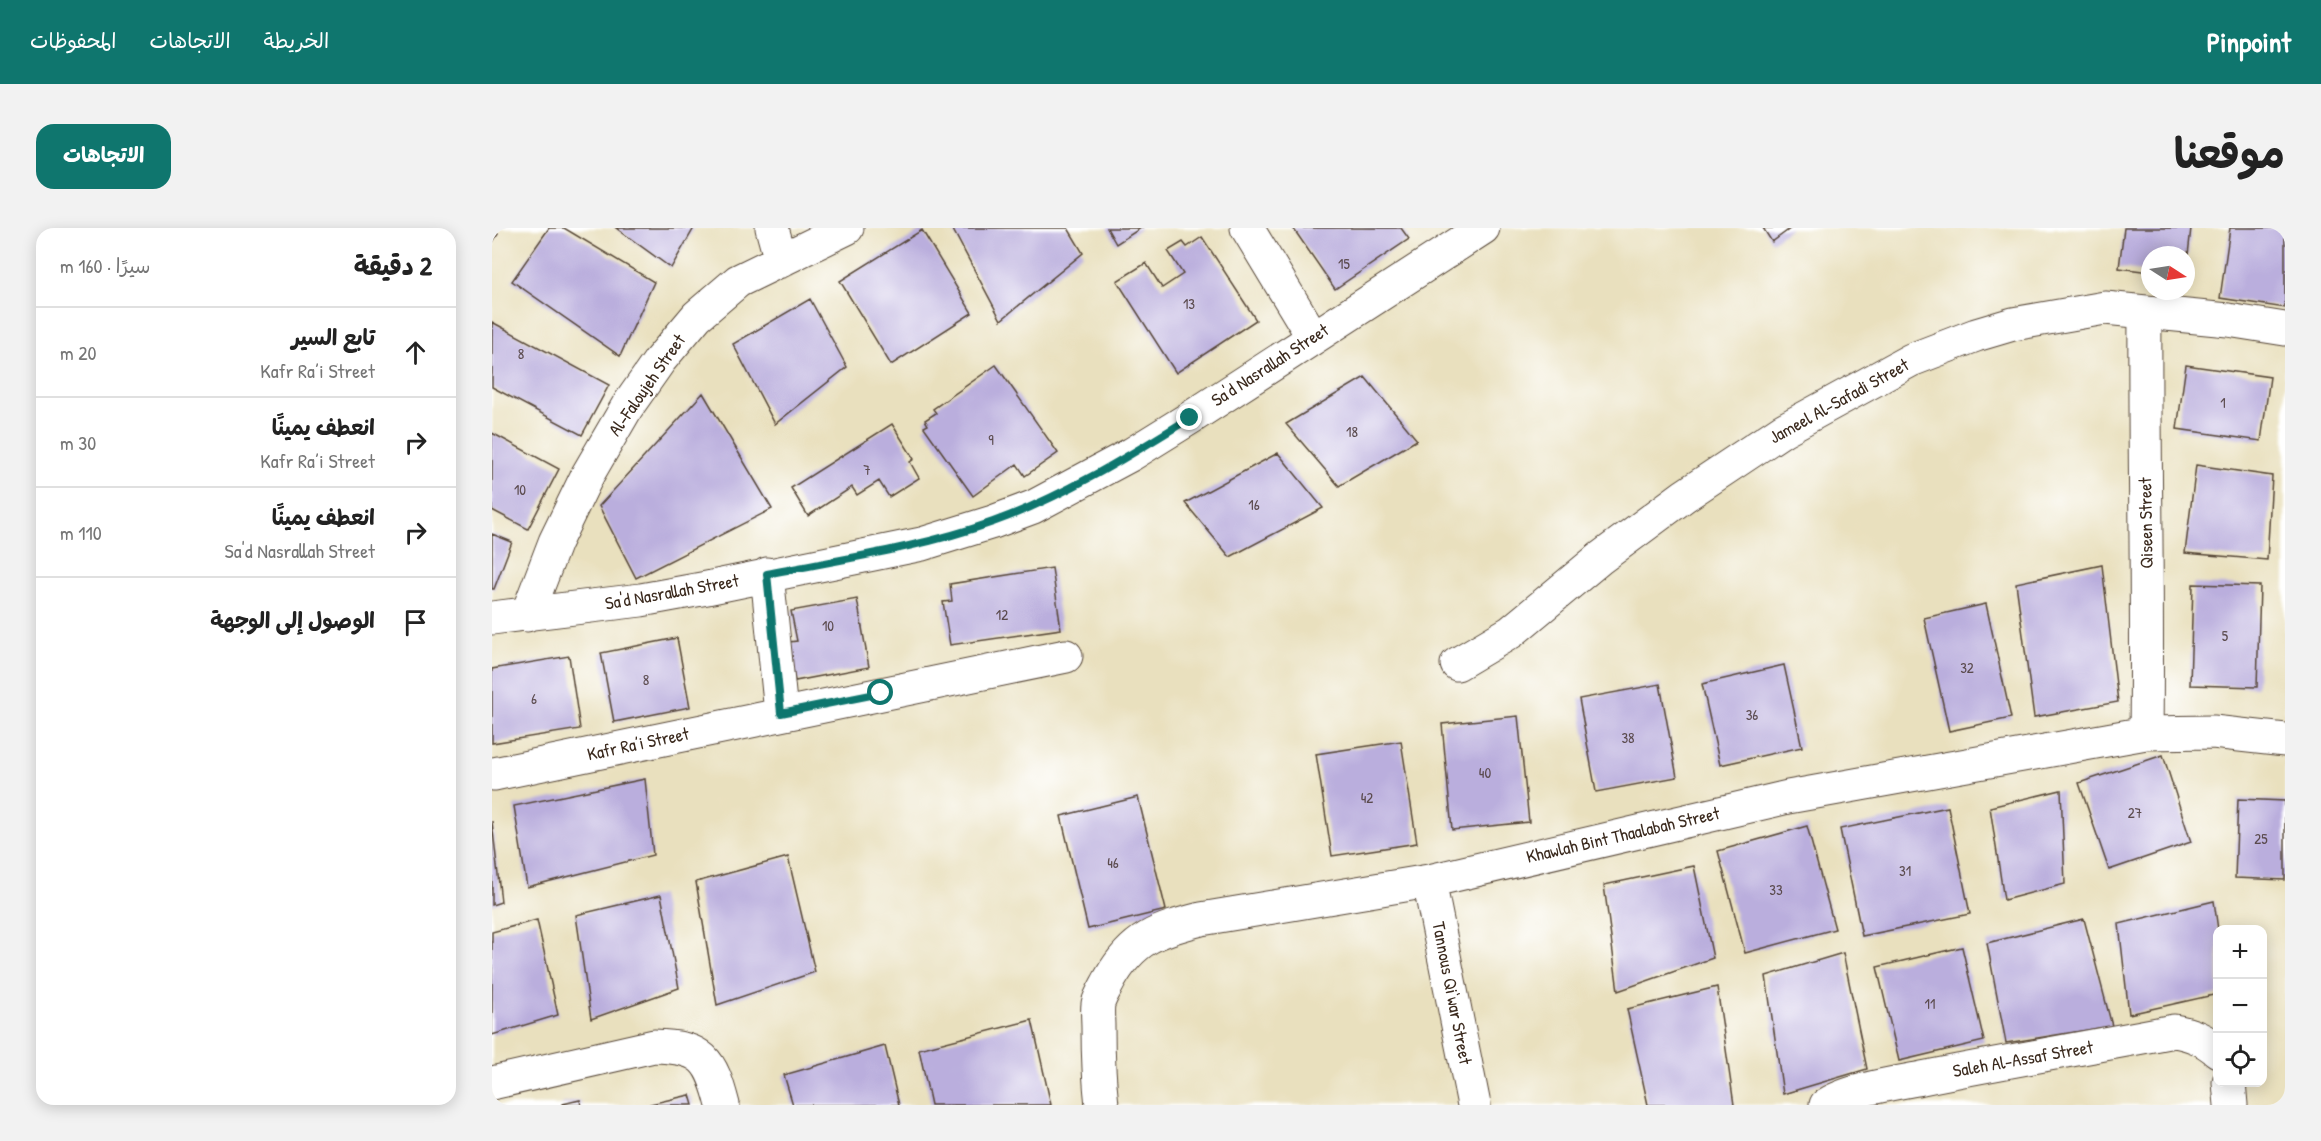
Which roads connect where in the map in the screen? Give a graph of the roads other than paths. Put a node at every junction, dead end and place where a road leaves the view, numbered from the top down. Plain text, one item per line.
1 (772, 228) edge
2 (847, 228) edge
3 (1247, 228) edge
4 (1484, 228) edge
5 (781, 261) junction
6 (2145, 312) junction
7 (2285, 329) edge
8 (1313, 337) junction
9 (767, 574) junction
10 (527, 615) junction
11 (492, 618) edge
12 (1066, 656) dead end
13 (1457, 664) dead end
14 (781, 713) junction
15 (2146, 733) junction
16 (2285, 740) edge
17 (494, 774) dead end
18 (1429, 881) junction
19 (2213, 1047) edge
20 (492, 1083) edge
21 (2229, 1087) edge
22 (723, 1105) edge
23 (1102, 1105) edge
24 (1474, 1105) edge
25 (1826, 1105) edge
26 (2230, 1105) edge

1 - 5 street
2 - 5 street, Al-Faloujeh Street
3 - 8 street
4 - 8 street, Sa'd Nasrallah Street
5 - 10 street, Al-Faloujeh Street
6 - 7 street, Jameel Al-Safadi Street
6 - 13 street, Jameel Al-Safadi Street
6 - 15 street, Qiseen Street
8 - 9 street, Sa'd Nasrallah Street
9 - 10 street, Sa'd Nasrallah Street
9 - 14 street
10 - 11 street, Sa'd Nasrallah Street
12 - 14 street, Kafr Ra’i Street
14 - 17 street, Kafr Ra’i Street
15 - 16 street, Khawlah Bint Thaalabah Street
15 - 18 street, Khawlah Bint Thaalabah Street
18 - 23 street, Khawlah Bint Thaalabah Street
18 - 24 street, Tannous Qi‘war Street
19 - 25 street, Saleh Al-Assaf Street
20 - 22 street
21 - 26 street

